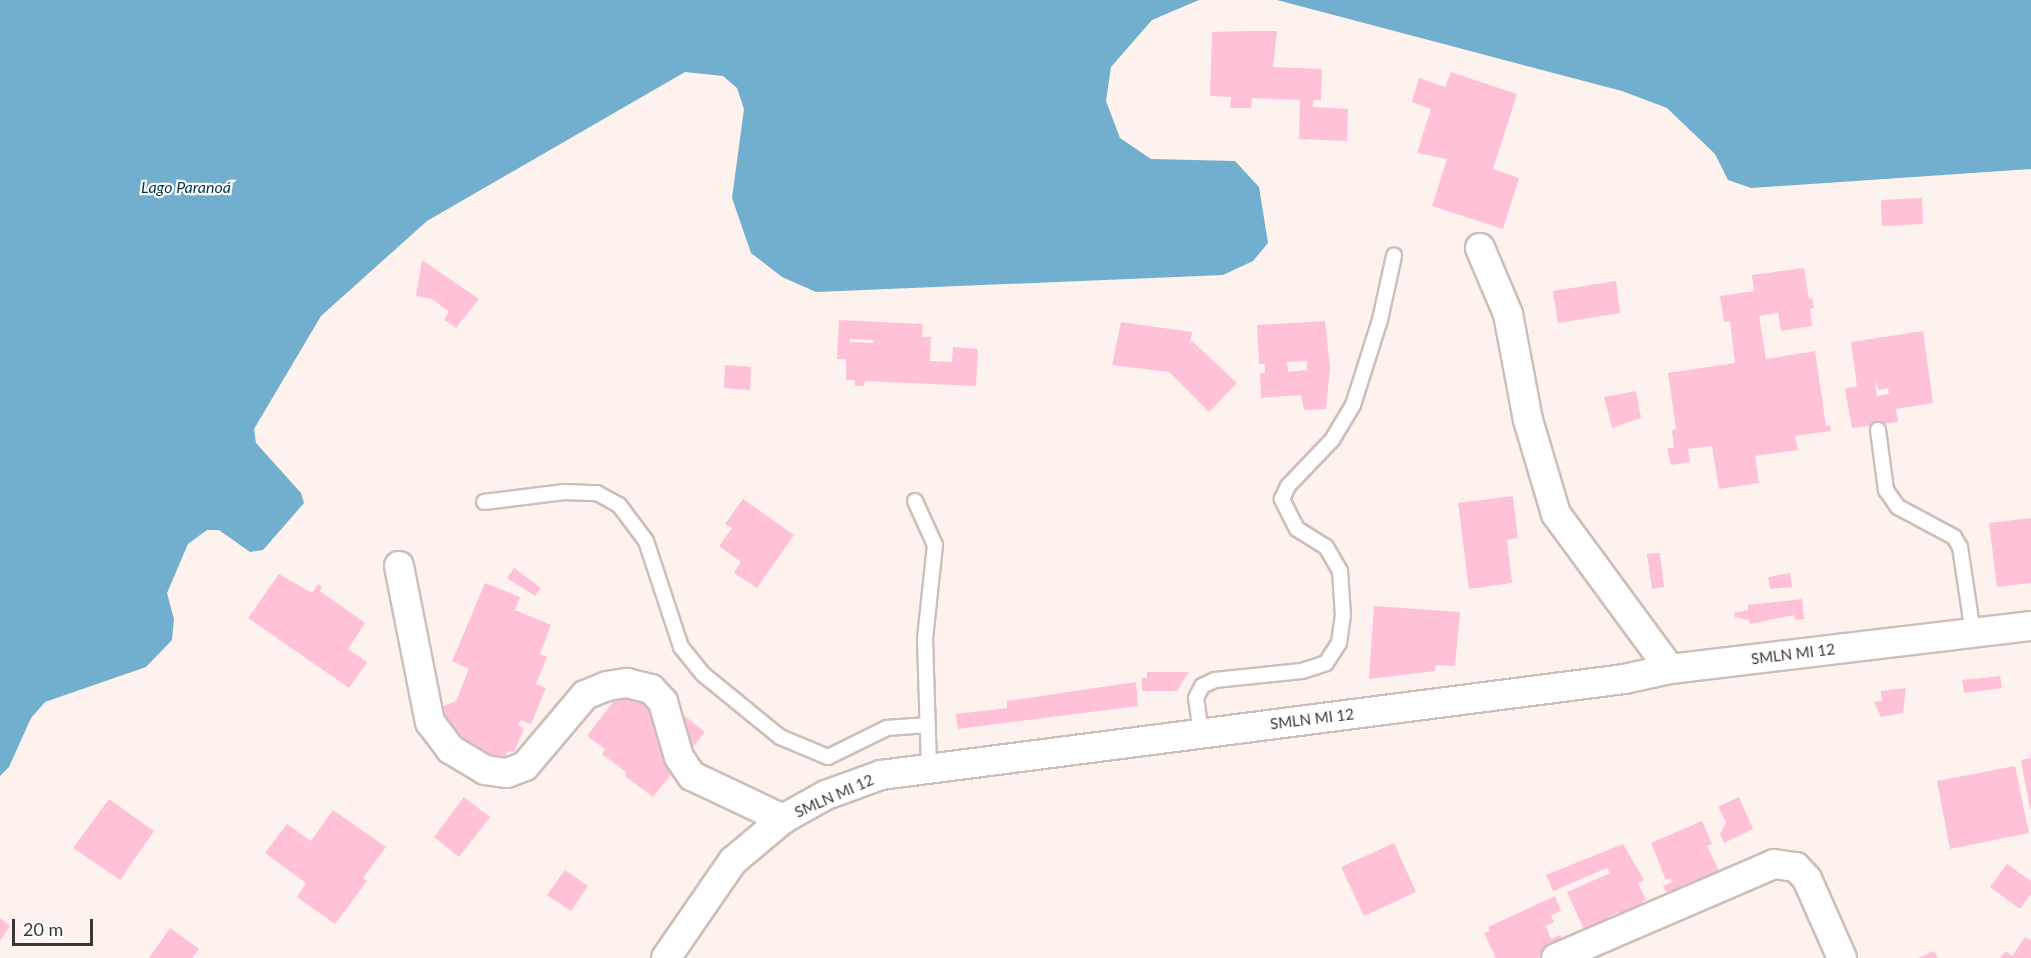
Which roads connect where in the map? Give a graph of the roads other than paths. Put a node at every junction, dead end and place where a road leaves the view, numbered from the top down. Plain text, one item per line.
1 (1480, 248) dead end
2 (1394, 256) dead end
3 (1878, 430) dead end
4 (915, 501) dead end
5 (484, 502) dead end
6 (399, 566) dead end
7 (2031, 626) edge
8 (1973, 633) junction
9 (1670, 669) junction
10 (928, 725) junction
11 (1201, 733) junction
12 (928, 768) junction
13 (783, 819) junction
14 (666, 958) edge
15 (1556, 958) edge
16 (1842, 958) edge

1 - 9 street
2 - 11 lane
3 - 8 lane
4 - 10 lane
5 - 10 lane
6 - 13 street
7 - 8 street, SMLN MI 12
8 - 9 street, SMLN MI 12
9 - 11 street, SMLN MI 12
10 - 12 lane
11 - 12 street, SMLN MI 12
12 - 13 street, SMLN MI 12
13 - 14 street, SMLN MI 12
15 - 16 street

